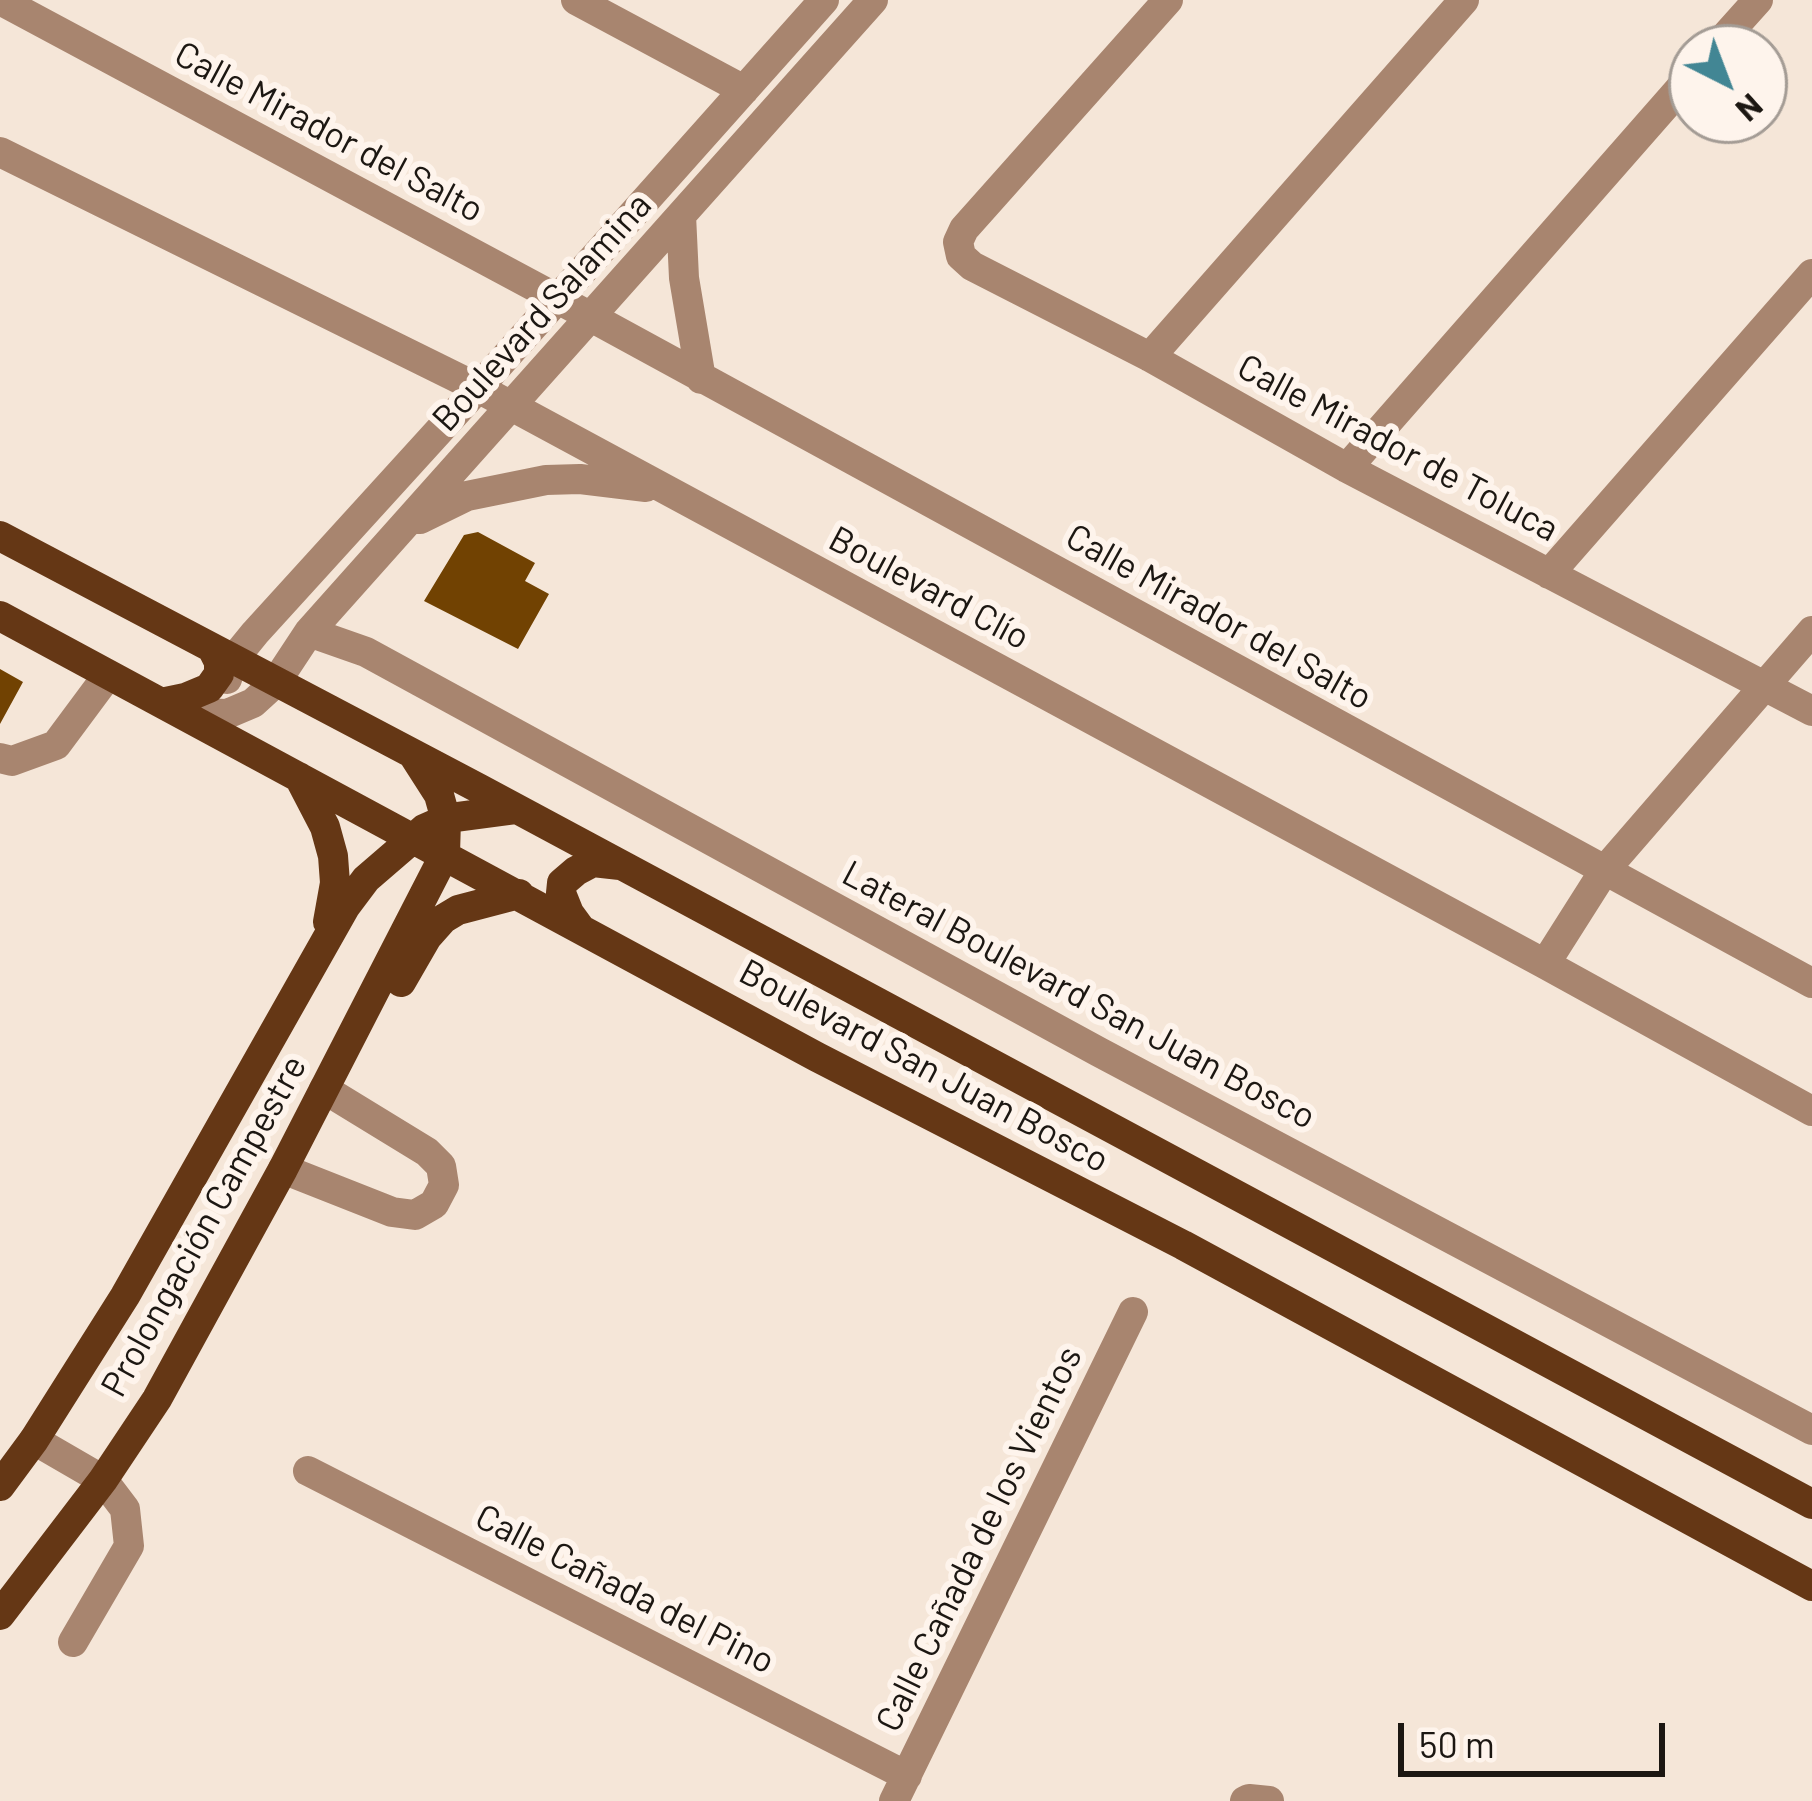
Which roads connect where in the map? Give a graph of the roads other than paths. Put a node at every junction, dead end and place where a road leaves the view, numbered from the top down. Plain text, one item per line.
1 (0, 0) edge
2 (576, 0) edge
3 (824, 0) edge
4 (873, 0) edge
5 (1168, 0) edge
6 (1464, 0) edge
7 (1758, 0) edge
8 (1736, 24) edge
9 (744, 90) junction
10 (1668, 102) edge
11 (0, 152) edge
12 (681, 215) junction
13 (1812, 274) edge
14 (558, 299) junction
15 (590, 317) junction
16 (1150, 357) junction
17 (701, 379) junction
18 (478, 388) junction
19 (509, 407) junction
20 (1347, 468) junction
21 (663, 489) junction
22 (403, 526) junction
23 (0, 536) edge
24 (1549, 574) junction
25 (0, 616) edge
26 (1812, 631) edge
27 (309, 632) junction
28 (222, 654) junction
29 (108, 675) junction
30 (276, 682) junction
31 (1764, 685) junction
32 (161, 703) junction
33 (1812, 711) edge
34 (227, 714) junction
35 (253, 752) junction
36 (412, 753) junction
37 (0, 758) edge
38 (299, 777) junction
39 (517, 809) junction
40 (446, 820) junction
41 (413, 838) junction
42 (445, 854) junction
43 (620, 865) junction
44 (1604, 872) junction
45 (519, 895) junction
46 (580, 928) junction
47 (323, 946) junction
48 (1545, 964) junction
49 (1812, 983) edge
50 (327, 1083) junction
51 (1812, 1111) edge
52 (283, 1169) junction
53 (1133, 1312) dead end
54 (1812, 1430) edge
55 (34, 1440) junction
56 (308, 1471) dead end
57 (103, 1480) junction
58 (0, 1486) edge
59 (1812, 1504) edge
60 (1812, 1586) edge
61 (0, 1615) edge
62 (73, 1642) dead end
63 (900, 1789) edge
64 (1245, 1801) edge
65 (1269, 1801) edge

1 - 14 street, Calle Mirador del Salto
2 - 9 street
3 - 9 street, Boulevard Salamina
4 - 12 street, Boulevard Salamina
5 - 16 street, Calle Mirador de Toluca
6 - 16 street
7 - 8 street
9 - 14 street, Boulevard Salamina
10 - 20 street
11 - 18 street, Boulevard Clío
12 - 15 street, Boulevard Salamina
12 - 17 street
13 - 24 street
14 - 15 street, Calle Mirador del Salto
14 - 18 street, Boulevard Salamina
15 - 17 street, Calle Mirador del Salto
15 - 19 street, Boulevard Salamina
16 - 20 street, Calle Mirador de Toluca
17 - 44 street, Calle Mirador del Salto
18 - 19 street, Boulevard Clío
18 - 28 street, Boulevard Salamina
19 - 21 street, Boulevard Clío
19 - 22 street, Boulevard Salamina
20 - 24 street, Calle Mirador de Toluca
21 - 22 street
21 - 48 street, Boulevard Clío
22 - 27 street, Boulevard Salamina
23 - 28 main road, Boulevard San Juan Bosco
24 - 31 street, Calle Mirador de Toluca
25 - 29 main road, Boulevard San Juan Bosco
26 - 31 street
27 - 30 street, Boulevard Salamina
27 - 54 street, Lateral Boulevard San Juan Bosco
28 - 30 main road, Boulevard San Juan Bosco
28 - 32 main road
28 - 34 street
29 - 32 main road, Boulevard San Juan Bosco
29 - 37 street
30 - 34 street
30 - 36 main road, Boulevard San Juan Bosco
31 - 33 street, Calle Mirador de Toluca
31 - 44 street
32 - 34 street
32 - 35 main road, Boulevard San Juan Bosco
34 - 35 street
35 - 38 main road, Boulevard San Juan Bosco
36 - 39 main road, Boulevard San Juan Bosco
36 - 40 main road
38 - 41 main road, Boulevard San Juan Bosco
38 - 47 main road
39 - 40 main road, Prolongación Campestre
39 - 43 main road, Boulevard San Juan Bosco
40 - 41 main road, Prolongación Campestre
40 - 42 main road
41 - 42 main road, Boulevard San Juan Bosco
41 - 47 main road, Prolongación Campestre
42 - 45 main road, Boulevard San Juan Bosco
42 - 50 main road, Prolongación Campestre
43 - 46 main road
43 - 59 main road, Boulevard San Juan Bosco
44 - 48 street
44 - 49 street, Calle Mirador del Salto
45 - 46 main road, Boulevard San Juan Bosco
45 - 50 main road
46 - 60 main road, Boulevard San Juan Bosco
47 - 55 main road, Prolongación Campestre
48 - 51 street, Boulevard Clío
50 - 52 main road, Prolongación Campestre
50 - 52 street
52 - 57 main road, Prolongación Campestre
53 - 63 street, Calle Cañada de los Vientos
55 - 57 street
55 - 58 main road, Prolongación Campestre
56 - 63 street, Calle Cañada del Pino
57 - 61 main road, Prolongación Campestre
57 - 62 street
64 - 65 street

